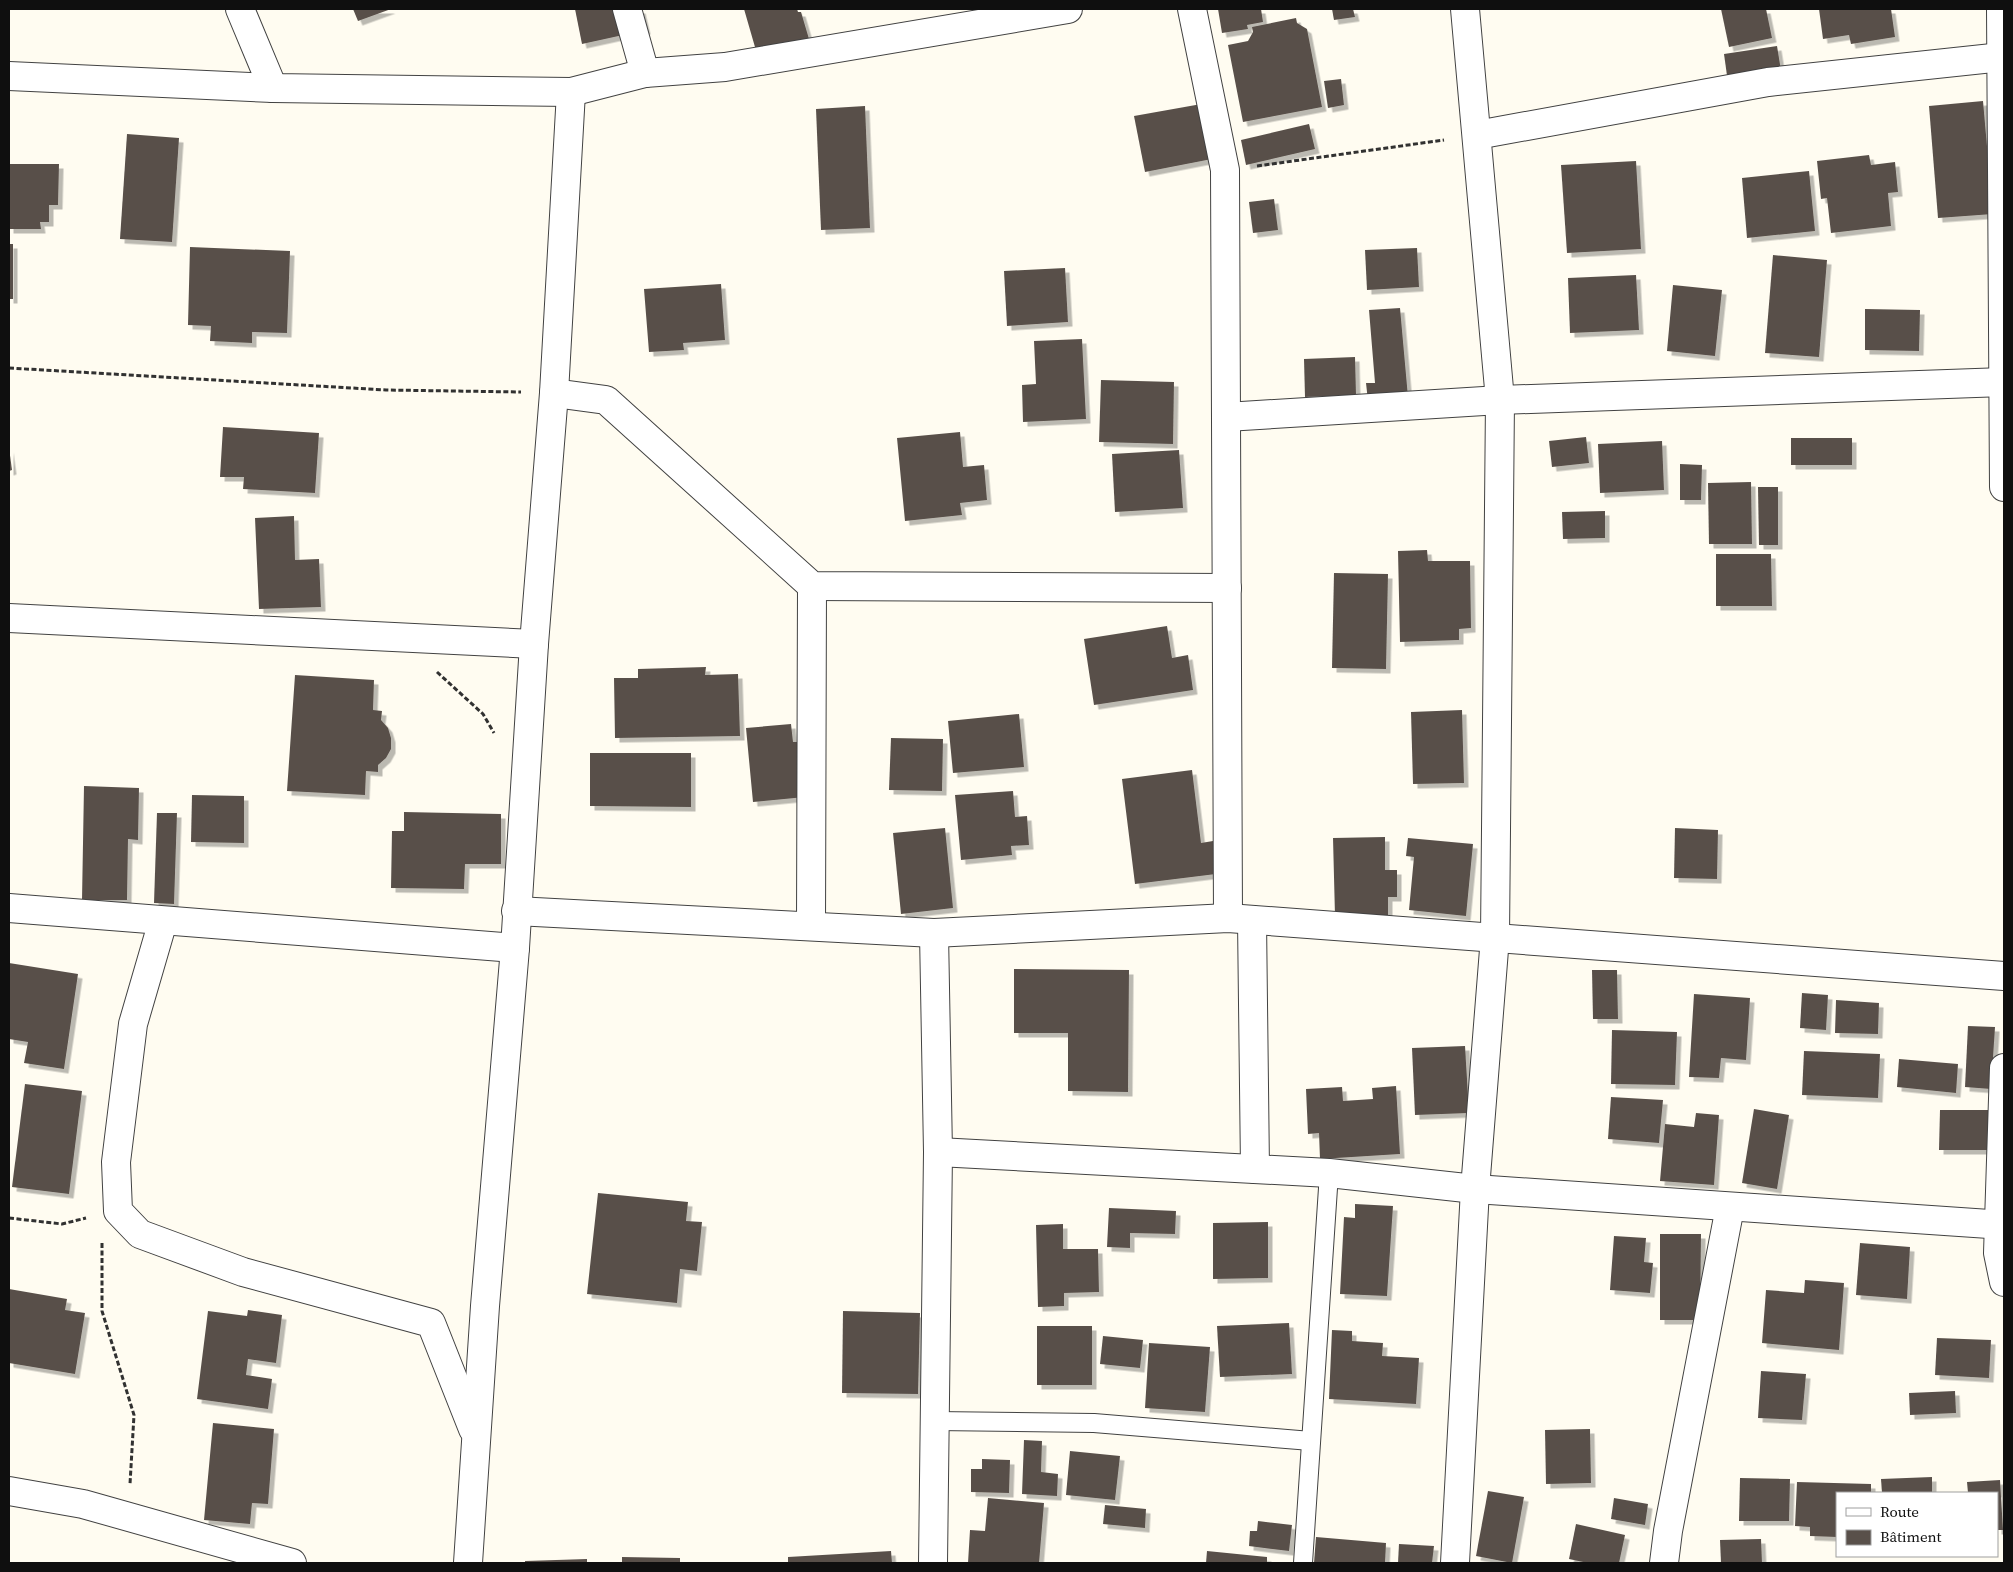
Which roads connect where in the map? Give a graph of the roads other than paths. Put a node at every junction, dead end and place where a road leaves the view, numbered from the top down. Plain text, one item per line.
1 (240, 9) edge
2 (627, 9) edge
3 (1068, 9) edge
4 (1192, 9) edge
5 (1465, 9) edge
6 (2002, 9) edge
7 (1003, 14) edge
8 (2002, 58) junction
9 (645, 73) junction
10 (9, 76) edge
11 (273, 88) junction
12 (571, 92) junction
13 (1477, 135) junction
14 (2004, 382) edge
15 (554, 393) junction
16 (1500, 400) junction
17 (1226, 417) junction
18 (2004, 487) edge
19 (812, 586) junction
20 (1227, 588) junction
21 (9, 618) edge
22 (534, 644) junction
23 (9, 908) edge
24 (516, 912) junction
25 (1240, 919) junction
26 (163, 921) junction
27 (812, 926) junction
28 (934, 933) junction
29 (1496, 937) junction
30 (514, 948) junction
31 (2004, 976) edge
32 (2004, 1068) edge
33 (938, 1152) junction
34 (1255, 1169) junction
35 (1329, 1173) junction
36 (1475, 1189) junction
37 (1730, 1207) junction
38 (2002, 1225) edge
39 (2004, 1282) edge
40 (935, 1421) junction
41 (476, 1437) junction
42 (1312, 1441) junction
43 (9, 1491) edge
44 (292, 1563) edge
45 (468, 1563) edge
46 (933, 1563) edge
47 (1303, 1563) edge
48 (1455, 1563) edge
49 (1664, 1563) edge

1 - 11 street
2 - 9 street
3 - 7 street
4 - 17 street
5 - 13 street
6 - 8 street
7 - 9 street
8 - 13 street
8 - 14 street
9 - 12 street
10 - 11 street
11 - 12 street
12 - 15 street
13 - 16 street
14 - 16 street
14 - 18 street
15 - 19 street
15 - 22 street
16 - 17 street
16 - 29 street
17 - 20 street
19 - 20 street
19 - 27 street
20 - 25 street
21 - 22 street
22 - 24 street
23 - 26 street
24 - 27 street
24 - 30 street
25 - 28 street
25 - 29 street
25 - 34 street
26 - 30 street
26 - 41 street
27 - 28 street
28 - 33 street
29 - 31 street
29 - 36 street
30 - 41 street
32 - 38 street
33 - 34 street
33 - 40 street
34 - 35 street
35 - 36 street
35 - 42 lane
36 - 37 street
36 - 48 street
37 - 38 street
37 - 49 street
38 - 39 street
40 - 42 lane
40 - 46 street
41 - 45 street
42 - 47 lane
43 - 44 street

